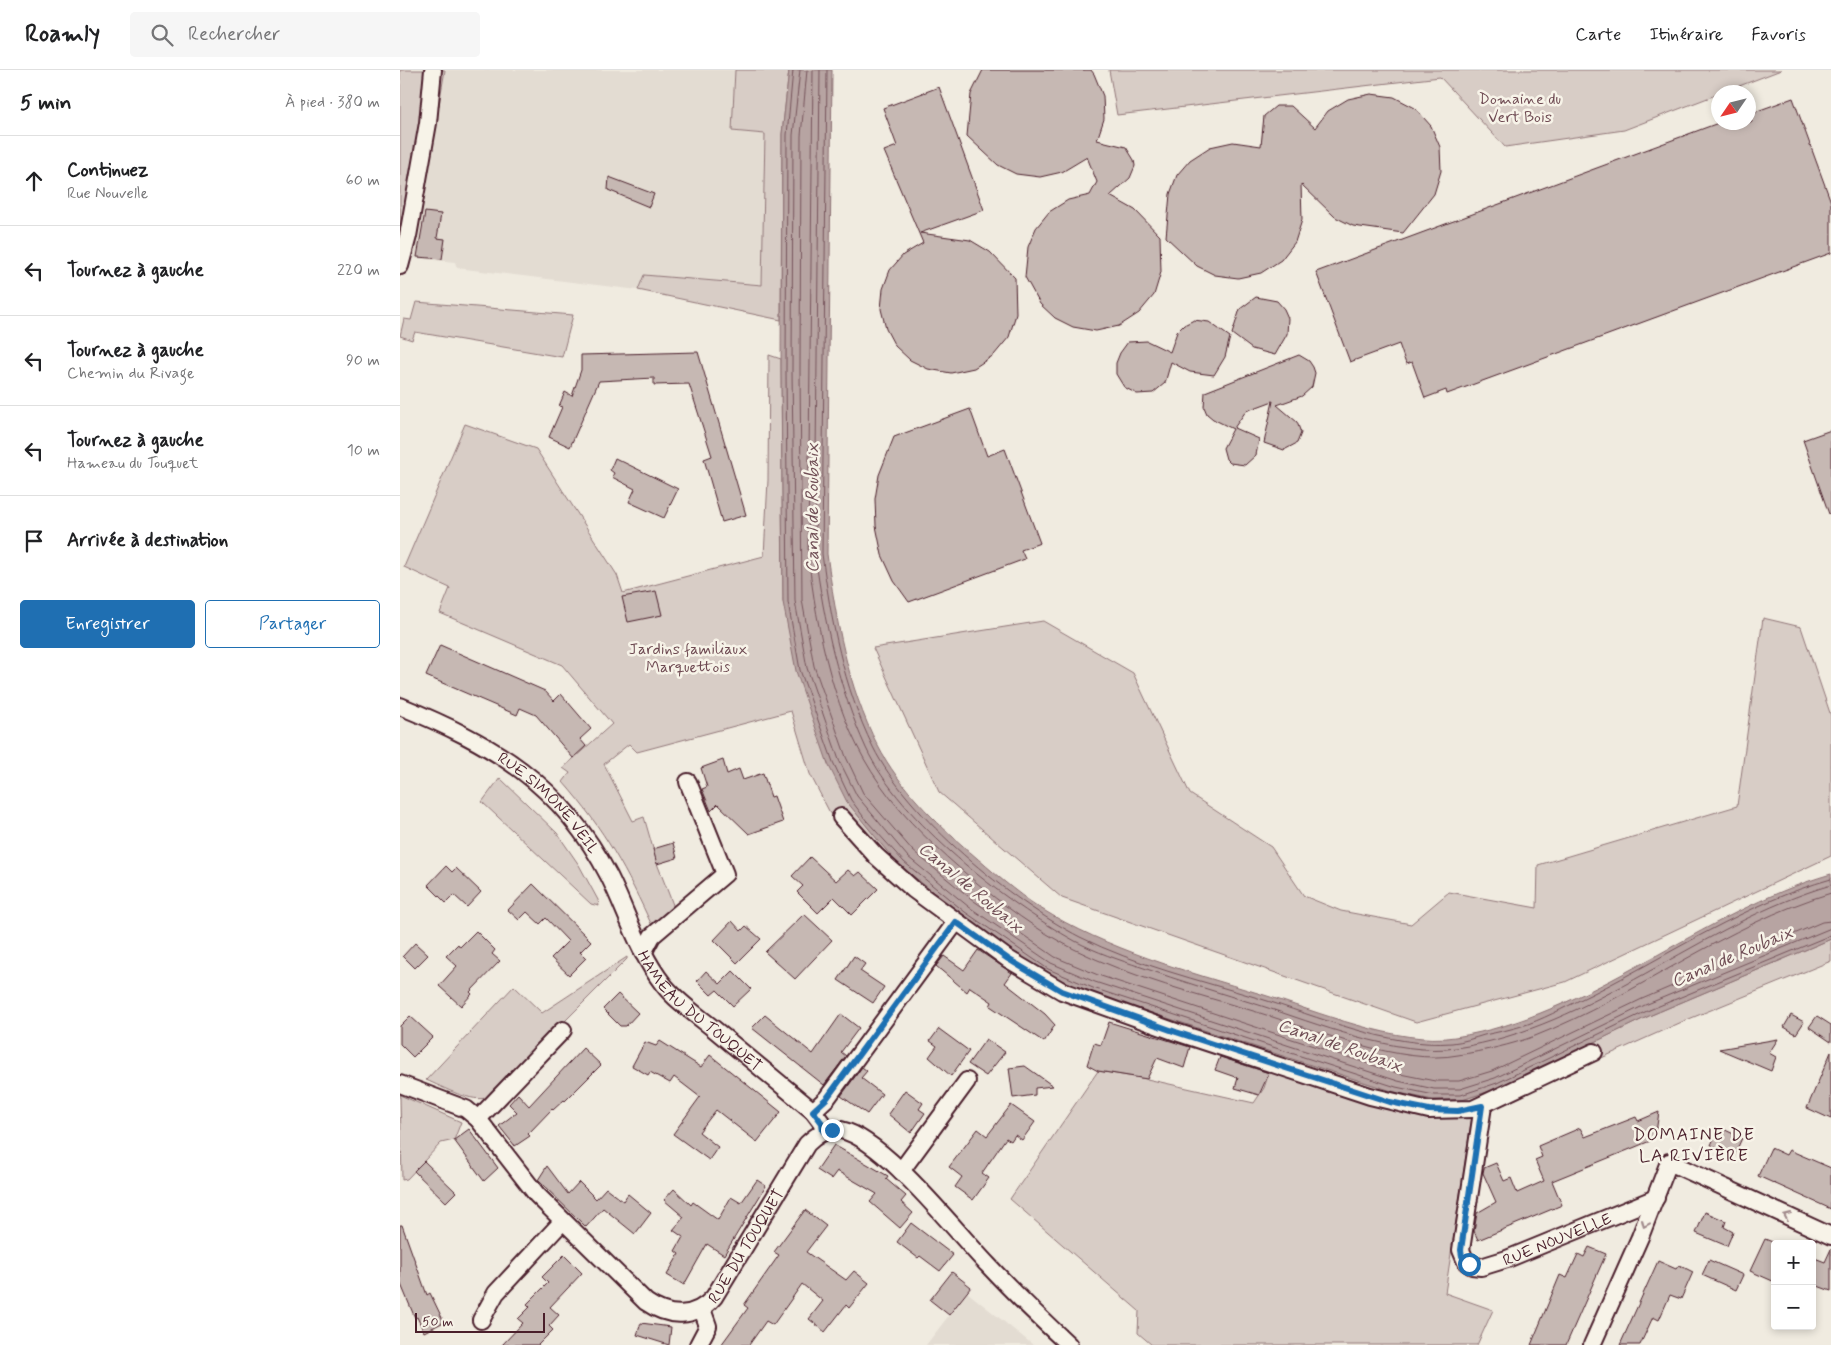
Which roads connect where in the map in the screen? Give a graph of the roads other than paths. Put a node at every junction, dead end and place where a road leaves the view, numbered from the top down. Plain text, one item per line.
1 (433, 70) edge
2 (400, 266) edge
3 (400, 706) edge
4 (688, 782) dead end
5 (841, 817) dead end
6 (956, 922) junction
7 (643, 953) junction
8 (564, 1030) dead end
9 (1594, 1052) dead end
10 (967, 1081) dead end
11 (400, 1084) edge
12 (1482, 1106) junction
13 (813, 1111) junction
14 (478, 1119) junction
15 (823, 1131) junction
16 (901, 1171) junction
17 (1656, 1198) junction
18 (562, 1222) junction
19 (1831, 1236) edge
20 (702, 1308) junction
21 (481, 1320) dead end
22 (698, 1345) edge
23 (1069, 1345) edge
24 (1592, 1345) edge

1 - 2 street
3 - 7 street, RUE SIMONE VEIL
4 - 7 street, HAMEAU DU TOUQUET
5 - 6 street
6 - 12 street
6 - 13 street
7 - 13 street, HAMEAU DU TOUQUET
8 - 14 street
9 - 12 street
10 - 16 street
11 - 14 street, RUE DU TOUQUET
12 - 17 street, RUE NOUVELLE
13 - 15 street, HAMEAU DU TOUQUET
14 - 18 street, RUE DU TOUQUET
15 - 16 street
15 - 20 street, RUE DU TOUQUET
16 - 23 street
19 -> 17 street
17 -> 24 street
18 - 20 street, RUE DU TOUQUET
18 - 21 street
20 - 22 street

